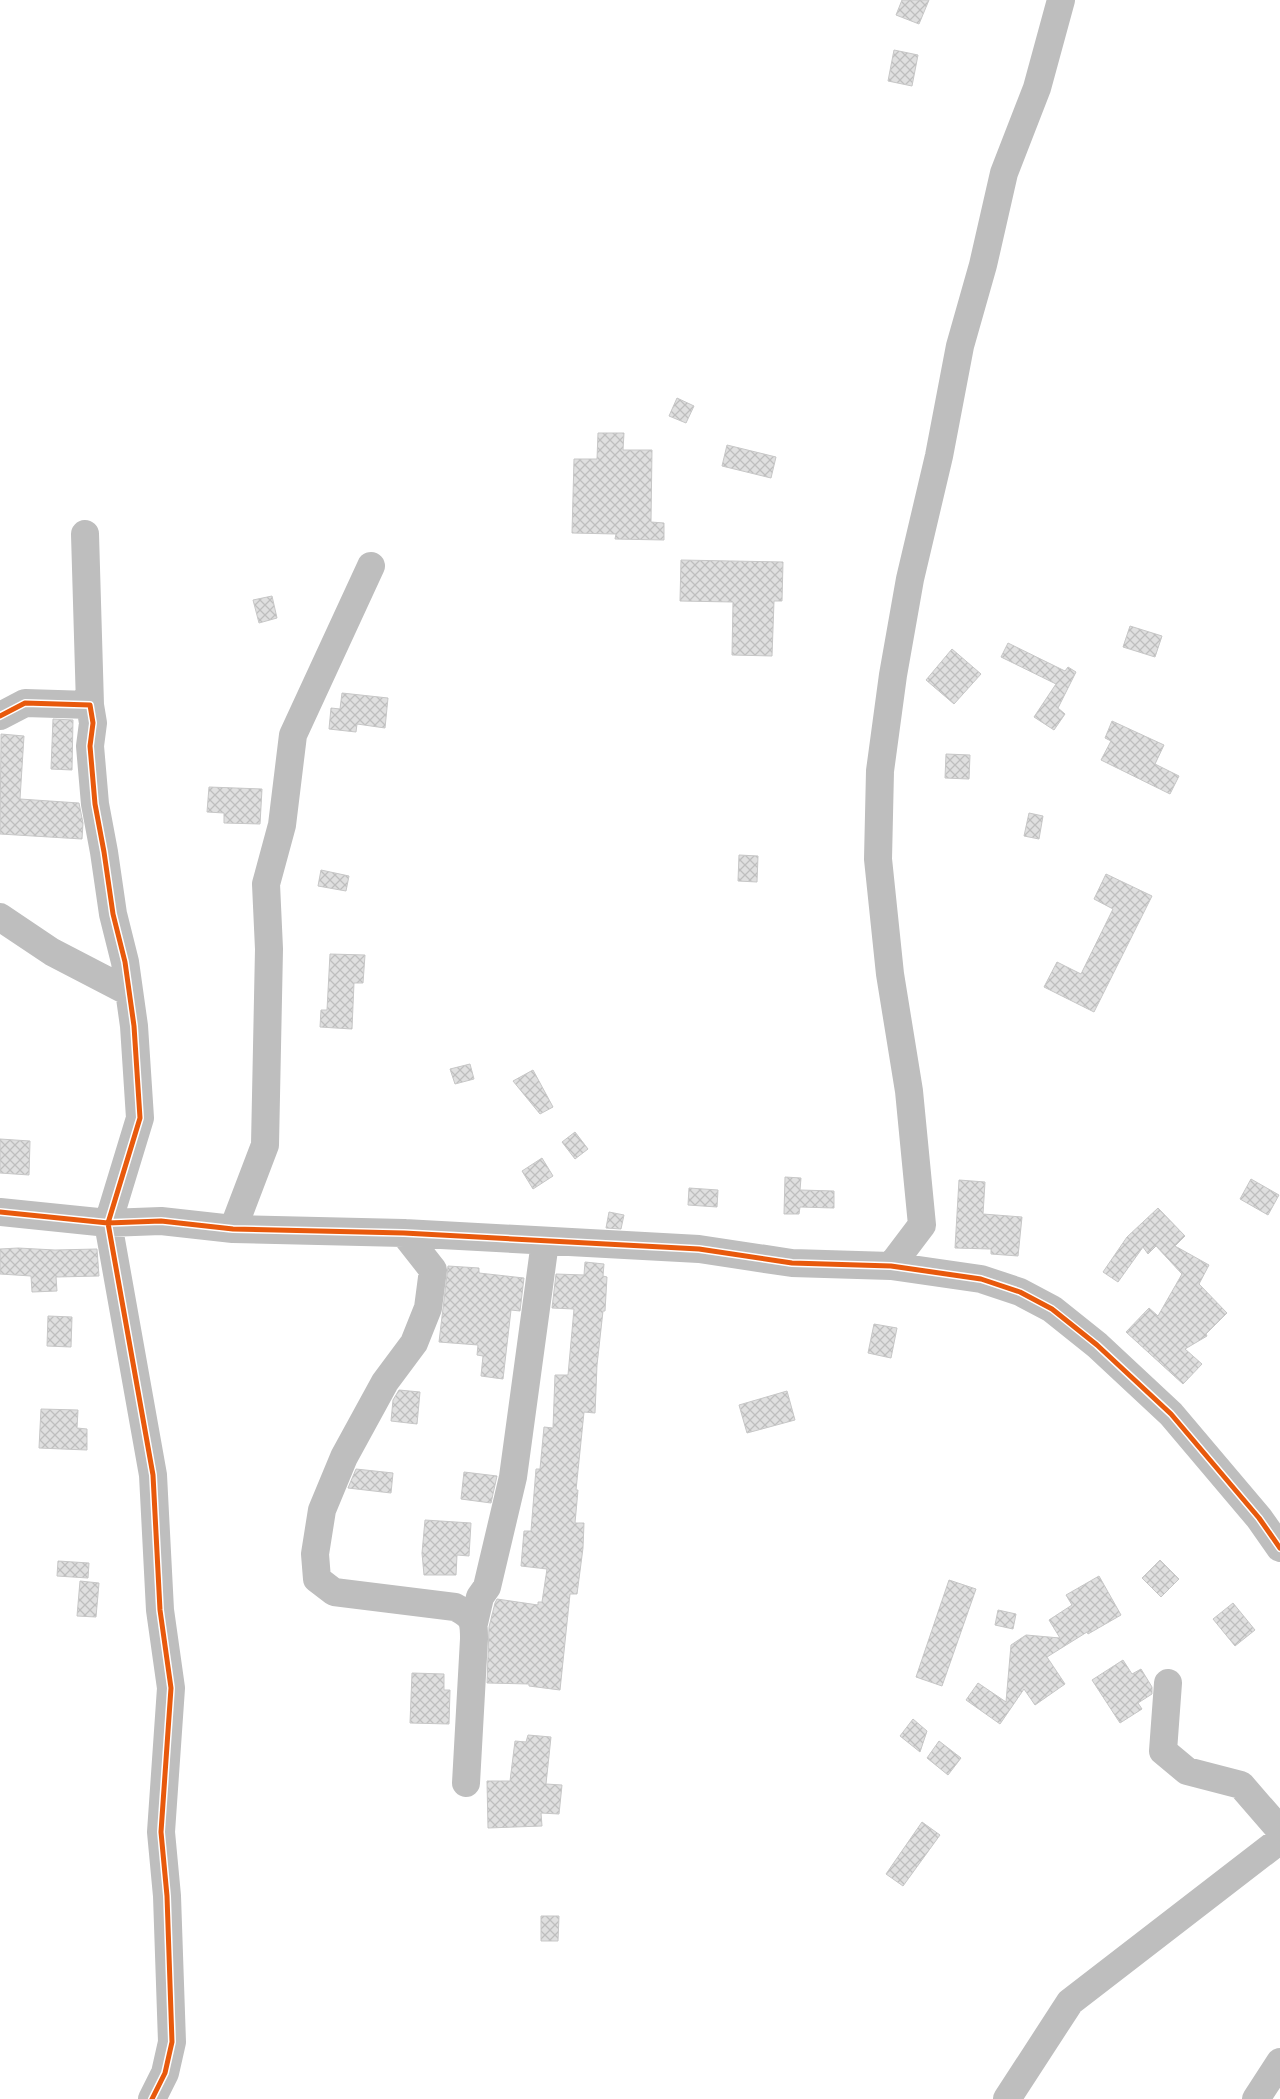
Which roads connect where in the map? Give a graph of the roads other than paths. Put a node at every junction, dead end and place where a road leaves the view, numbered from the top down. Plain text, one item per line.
1 (1061, 0) edge
2 (85, 534) dead end
3 (371, 566) dead end
4 (90, 705) junction
5 (0, 716) edge
6 (0, 917) edge
7 (129, 992) junction
8 (0, 1212) edge
9 (108, 1222) junction
10 (233, 1229) junction
11 (404, 1234) junction
12 (544, 1242) junction
13 (891, 1266) junction
14 (1280, 1548) edge
15 (474, 1623) junction
16 (1168, 1682) dead end
17 (466, 1783) dead end
18 (1280, 1830) edge
19 (1280, 1840) edge
20 (1280, 2062) edge
21 (152, 2099) edge
22 (1007, 2099) edge
23 (1256, 2099) edge

1 - 13 street
2 - 4 street
3 - 10 street
4 - 5 street
4 - 7 street
6 - 7 street
7 - 9 street
8 - 9 street
9 - 10 street
9 - 21 street
10 - 11 street
11 - 12 street
11 - 15 street
12 - 13 street
12 - 15 street
13 - 14 street
15 - 17 street
16 - 18 street
19 - 22 street
20 - 23 street

